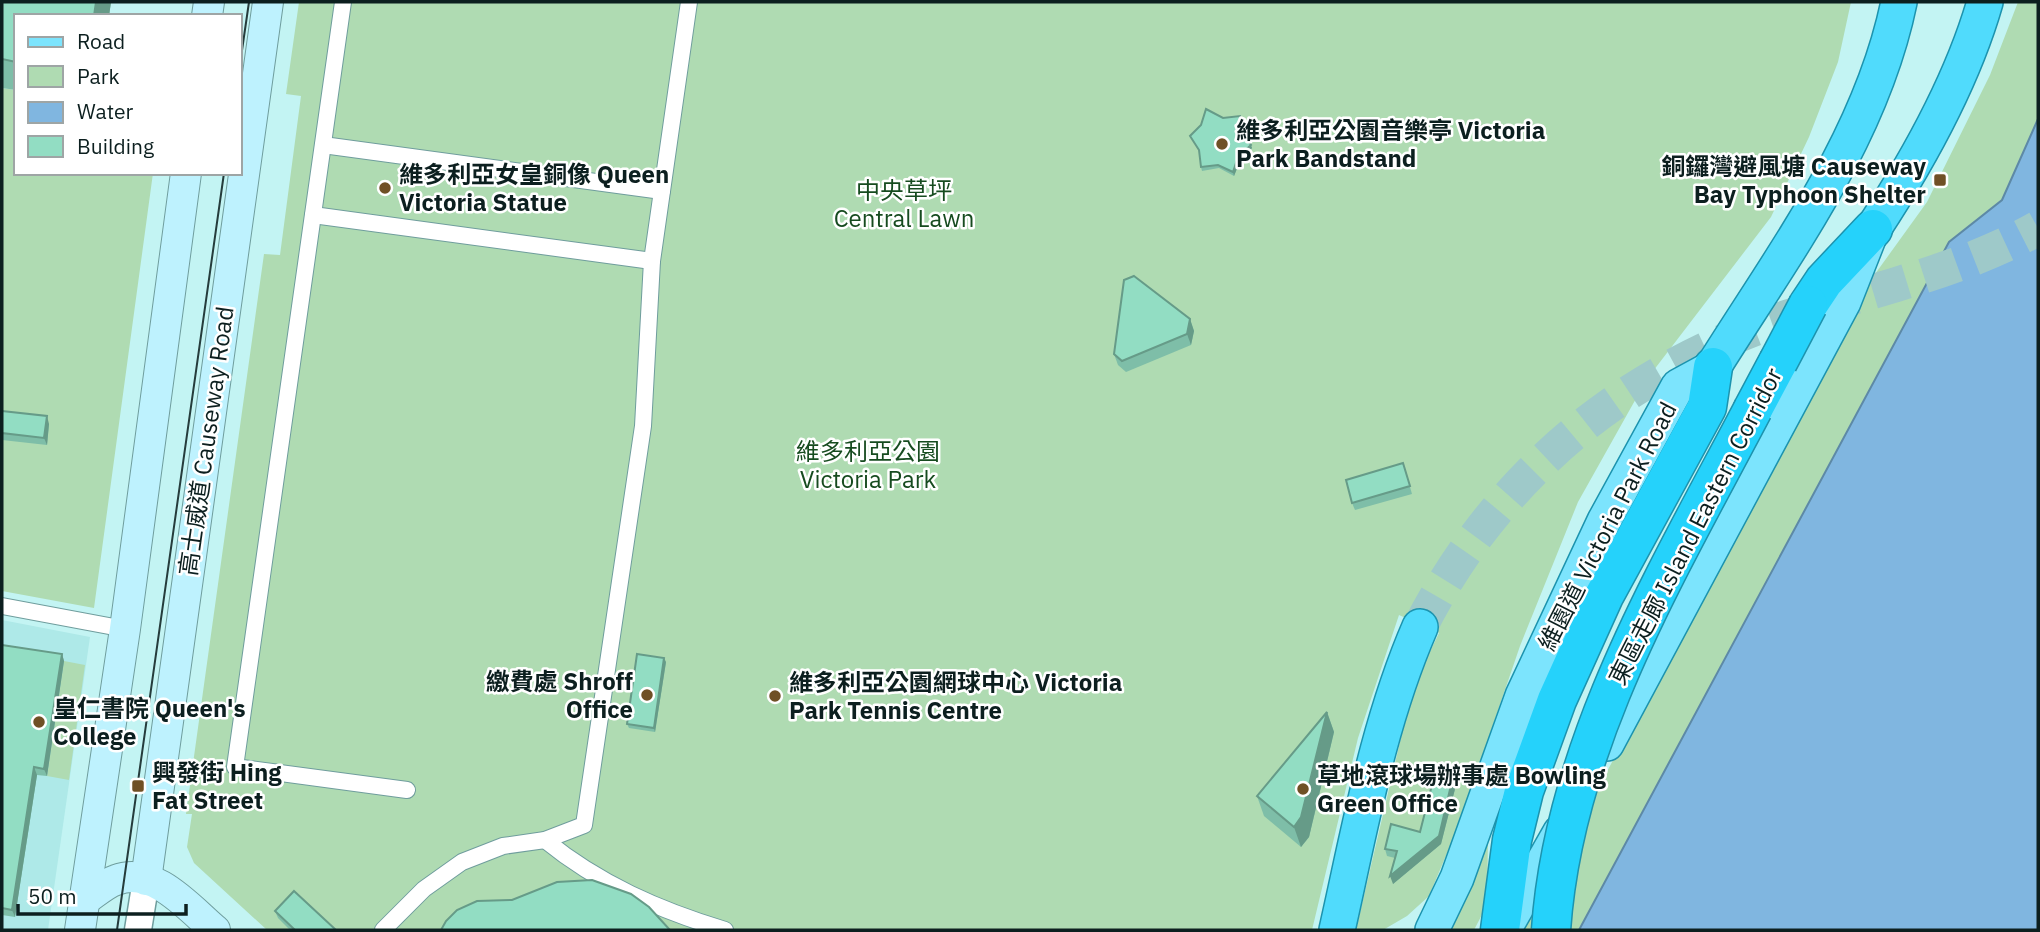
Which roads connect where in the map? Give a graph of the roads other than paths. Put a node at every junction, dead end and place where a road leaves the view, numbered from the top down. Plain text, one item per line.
1 (268, 2) edge
2 (343, 2) edge
3 (689, 2) edge
4 (1899, 2) edge
5 (1985, 2) edge
6 (323, 145) junction
7 (186, 175) edge
8 (663, 191) junction
9 (313, 215) junction
10 (1873, 229) junction
11 (652, 261) junction
12 (1713, 367) junction
13 (2, 606) edge
14 (1420, 627) tunnel mouth
15 (125, 629) junction
16 (407, 790) dead end
17 (545, 840) junction
18 (146, 880) junction
19 (82, 916) edge
20 (138, 930) edge
21 (215, 930) edge
22 (383, 930) edge
23 (724, 930) edge
24 (1337, 930) edge
25 (1432, 930) edge
26 (1502, 930) edge
27 (1551, 930) edge

1 - 18 main road, 高士威道 Causeway Road
2 - 6 street
3 - 8 street
4 - 12 highway, 維園道 Victoria Park Road
5 - 10 highway
6 - 8 street
6 - 9 street
7 - 15 main road
8 - 11 street
9 - 11 street
9 - 16 street
10 - 26 main road
10 - 27 highway, 東區走廊 Island Eastern Corridor, bridge
11 - 17 street
12 - 25 main road, 維園道 Victoria Park Road
12 - 26 highway, 東區走廊 Island Eastern Corridor
13 - 15 street
14 - 24 highway
15 - 19 main road
17 - 22 street
17 - 23 street
18 - 19 main road
18 - 20 street
18 - 21 main road

